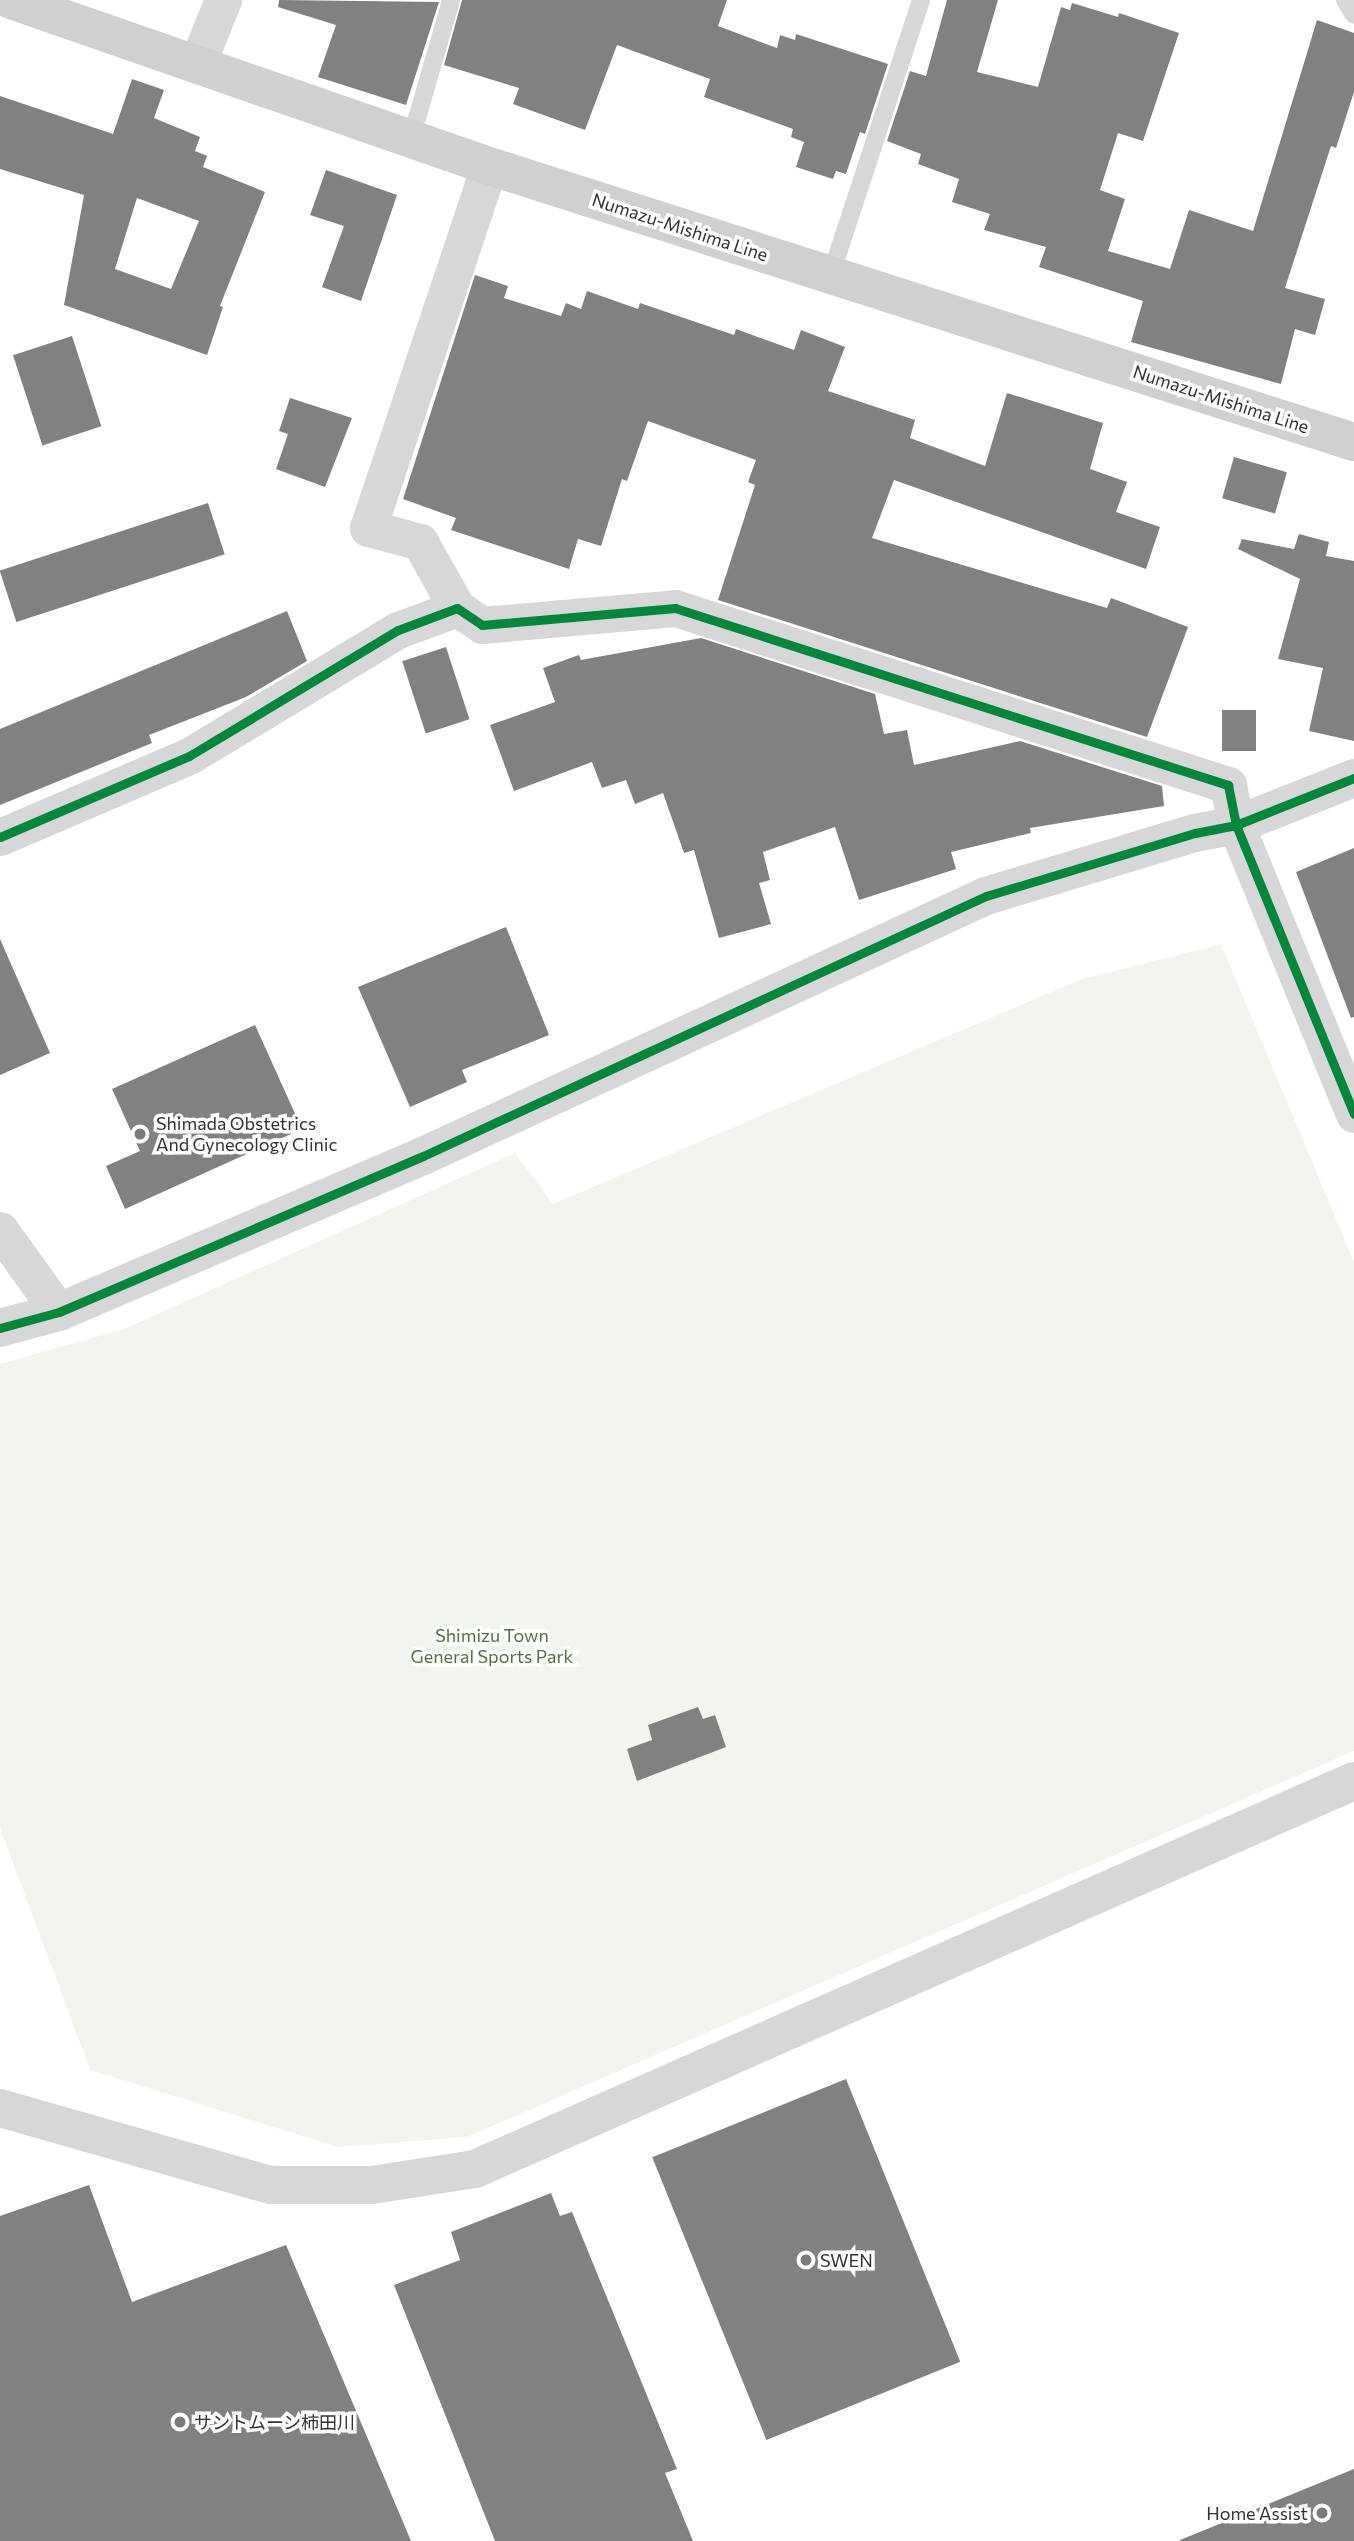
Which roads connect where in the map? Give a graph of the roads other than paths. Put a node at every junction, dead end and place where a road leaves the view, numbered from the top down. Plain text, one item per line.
1 (11, 0) edge
2 (223, 0) edge
3 (451, 0) edge
4 (921, 0) edge
5 (1345, 0) edge
6 (1354, 15) edge
7 (197, 64) junction
8 (411, 139) junction
9 (489, 166) junction
10 (831, 274) junction
11 (1354, 442) edge
12 (457, 608) junction
13 (1354, 778) edge
14 (1236, 825) junction
15 (0, 837) edge
16 (1354, 1114) edge
17 (0, 1230) edge
18 (59, 1312) junction
19 (0, 1328) edge
20 (1354, 1781) edge
21 (0, 2108) edge

1 - 7 main road, Numazu-Mishima Line
2 - 7 street
3 - 8 lane
4 - 10 lane
5 - 6 lane
7 - 8 main road, Numazu-Mishima Line
8 - 9 main road, Numazu-Mishima Line
9 - 10 main road, Numazu-Mishima Line
9 - 12 street
10 - 11 main road, Numazu-Mishima Line
12 - 14 street
12 - 15 street
13 - 14 street
14 - 16 street
14 - 18 street
17 - 18 street
18 - 19 street
20 - 21 street

